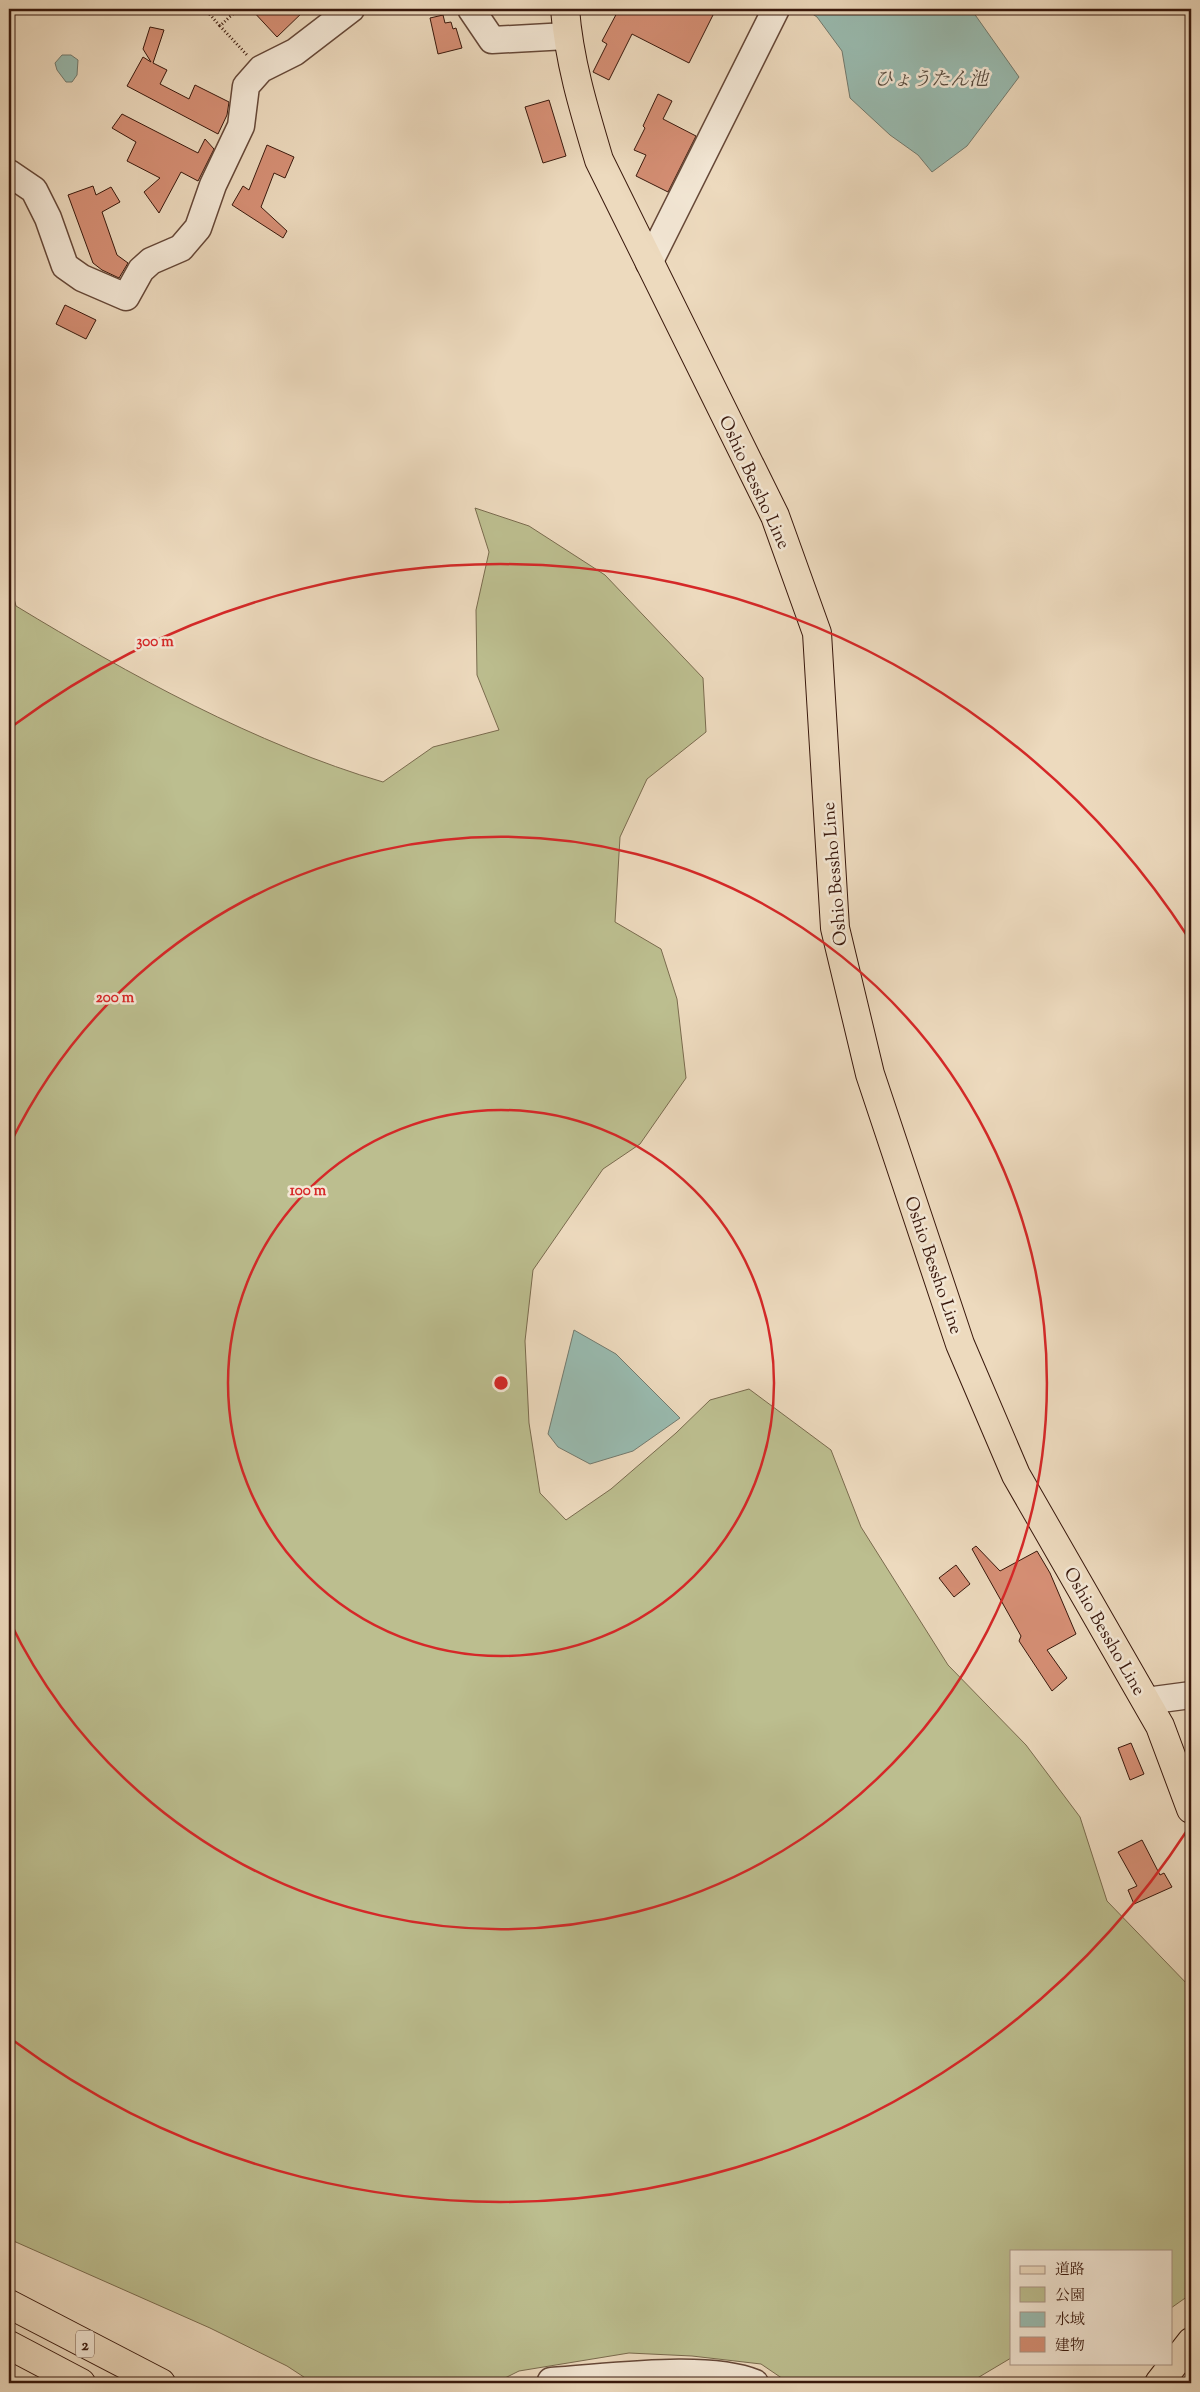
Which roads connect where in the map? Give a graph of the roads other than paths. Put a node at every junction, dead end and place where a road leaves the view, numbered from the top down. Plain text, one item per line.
1 (351, 9) edge
2 (471, 9) edge
3 (565, 9) edge
4 (776, 9) edge
5 (567, 36) junction
6 (9, 173) edge
7 (649, 262) junction
8 (1191, 1695) edge
9 (1146, 1701) junction
10 (1189, 1799) edge
11 (9, 2303) edge
12 (1191, 2342) edge
13 (12, 2347) edge
14 (551, 2382) dead end
15 (81, 2383) edge
16 (161, 2383) edge
17 (755, 2383) edge
18 (1159, 2383) edge

1 - 6 street
2 - 5 street
3 - 5 main road, Oshio Bessho Line
4 - 7 street
5 - 7 main road, Oshio Bessho Line
7 - 9 main road, Oshio Bessho Line
8 - 9 street
9 - 10 main road, Oshio Bessho Line
11 - 16 main road, 2
12 - 18 main road
13 - 15 main road, 2
14 - 17 street

